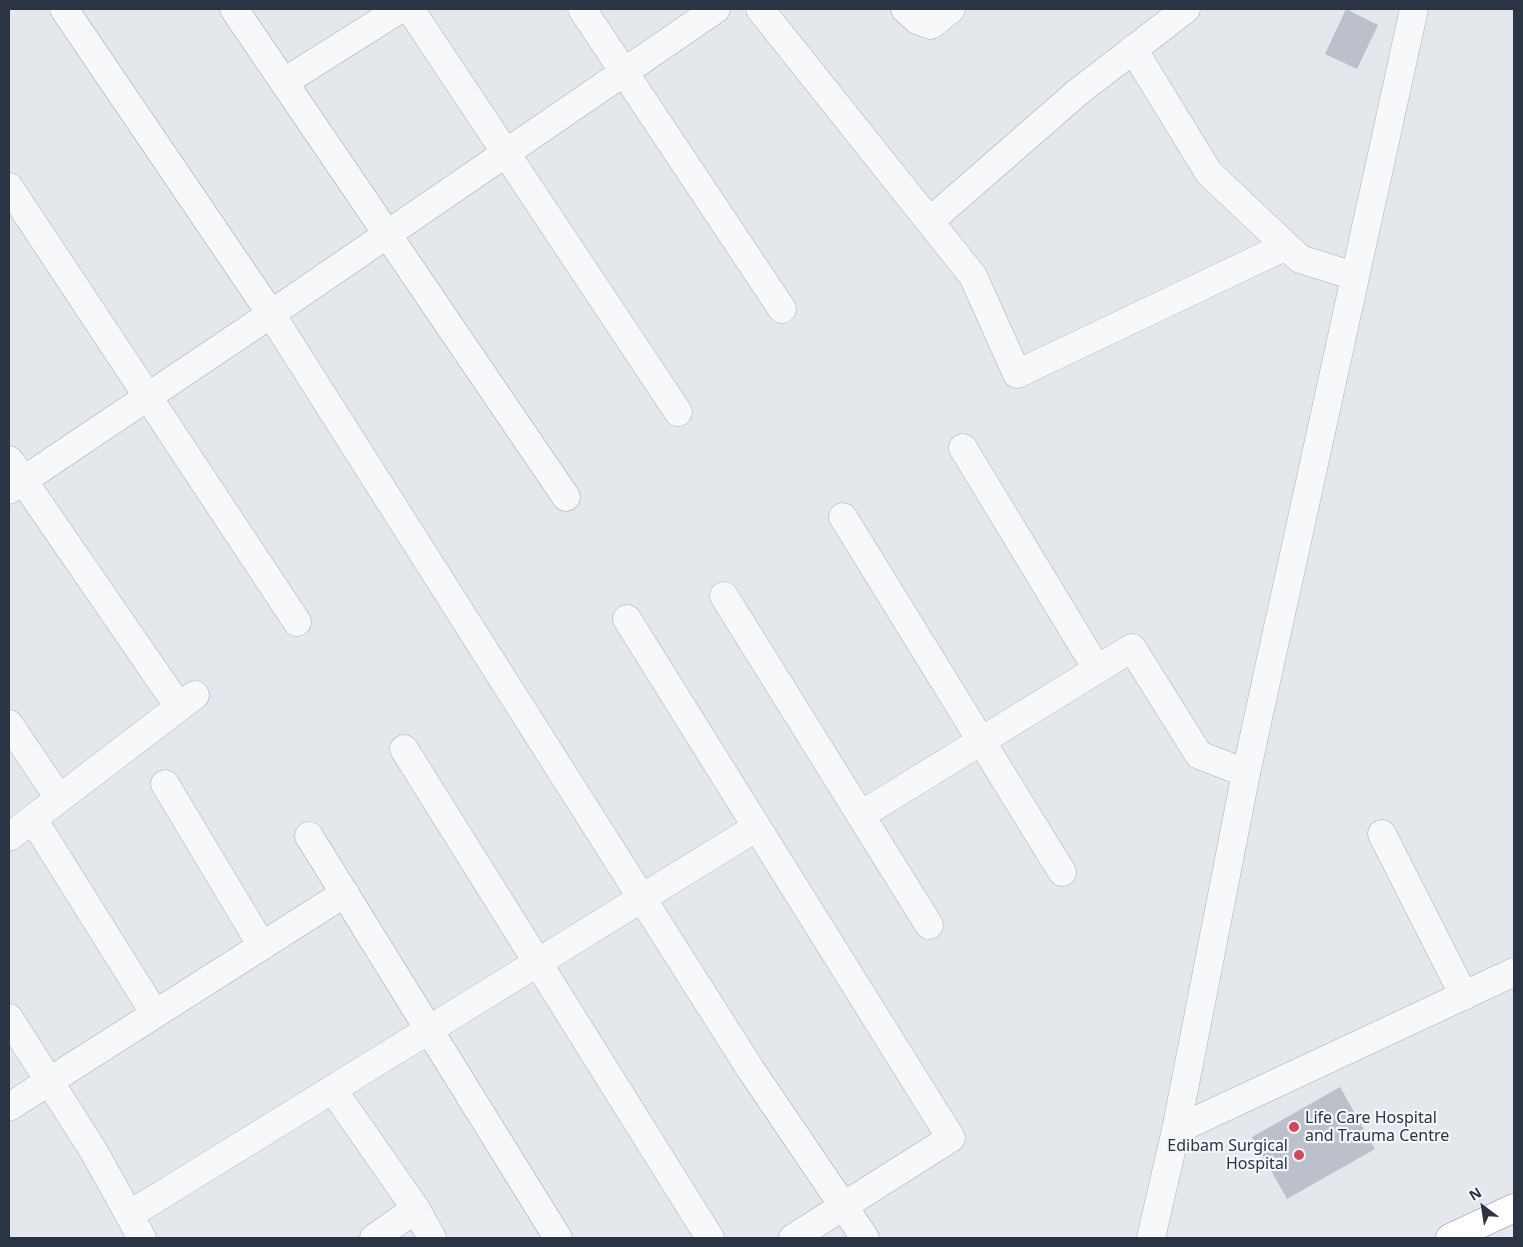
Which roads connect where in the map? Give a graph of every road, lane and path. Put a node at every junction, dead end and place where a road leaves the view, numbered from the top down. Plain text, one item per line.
1 (64, 9) edge
2 (234, 9) edge
3 (400, 9) edge
4 (410, 9) edge
5 (582, 9) edge
6 (716, 9) edge
7 (760, 9) edge
8 (904, 9) edge
9 (951, 9) edge
10 (1186, 9) edge
11 (1414, 9) edge
12 (1133, 49) junction
13 (624, 72) junction
14 (284, 82) junction
15 (506, 153) junction
16 (9, 187) edge
17 (930, 221) junction
18 (388, 234) junction
19 (1286, 246) junction
20 (1354, 276) junction
21 (782, 309) dead end
22 (271, 314) junction
23 (147, 397) junction
24 (678, 412) dead end
25 (963, 448) dead end
26 (13, 477) edge
27 (566, 497) dead end
28 (843, 517) dead end
29 (724, 596) dead end
30 (627, 618) dead end
31 (296, 622) dead end
32 (1097, 669) junction
33 (9, 724) edge
34 (981, 740) junction
35 (404, 749) dead end
36 (1246, 773) junction
37 (165, 784) dead end
38 (59, 798) junction
39 (861, 815) junction
40 (33, 819) junction
41 (757, 827) junction
42 (1382, 834) dead end
43 (309, 836) dead end
44 (9, 837) edge
45 (1062, 872) dead end
46 (345, 893) junction
47 (642, 899) junction
48 (929, 925) dead end
49 (262, 946) junction
50 (538, 964) junction
51 (1514, 972) edge
52 (1464, 996) junction
53 (155, 1014) junction
54 (9, 1018) edge
55 (430, 1031) junction
56 (50, 1082) junction
57 (333, 1090) junction
58 (9, 1107) edge
59 (1176, 1130) junction
60 (844, 1206) junction
61 (1514, 1208) edge
62 (416, 1209) junction
63 (136, 1227) edge
64 (374, 1238) edge
65 (432, 1238) edge
66 (558, 1238) edge
67 (710, 1238) edge
68 (793, 1238) edge
69 (865, 1238) edge
70 (1151, 1238) edge
71 (1450, 1238) edge

1 - 22 street
2 - 14 street
3 - 14 street
4 - 15 street
5 - 13 street
6 - 13 street
7 - 17 street
8 - 9 street
10 - 12 street
11 - 20 street
12 - 17 street
12 - 19 street
13 - 15 street
13 - 21 street
14 - 18 street
15 - 18 street
15 - 24 street
16 - 23 street
17 - 19 street
18 - 22 street
18 - 27 street
19 - 20 street
20 - 36 street
22 - 23 street
22 - 47 street
23 - 26 street
23 - 31 street
25 - 32 street
26 - 38 street
28 - 34 street
29 - 39 street
30 - 41 street
32 - 34 street
32 - 36 street
33 - 38 street
34 - 39 street
34 - 45 street
35 - 50 street
36 - 59 street
37 - 49 street
38 - 40 street
39 - 48 street
40 - 44 street
40 - 53 street
41 - 47 street
41 - 60 street
42 - 52 street
43 - 46 street
46 - 49 street
46 - 55 street
47 - 50 street
47 - 60 street
49 - 53 street
50 - 55 street
50 - 67 street
51 - 52 street
52 - 59 street
53 - 56 street
54 - 56 street
55 - 57 street
55 - 66 street
56 - 58 street
56 - 63 street
57 - 62 street
57 - 63 street
59 - 70 street
60 - 68 street
60 - 69 street
61 - 71 highway
62 - 64 street
62 - 65 street

